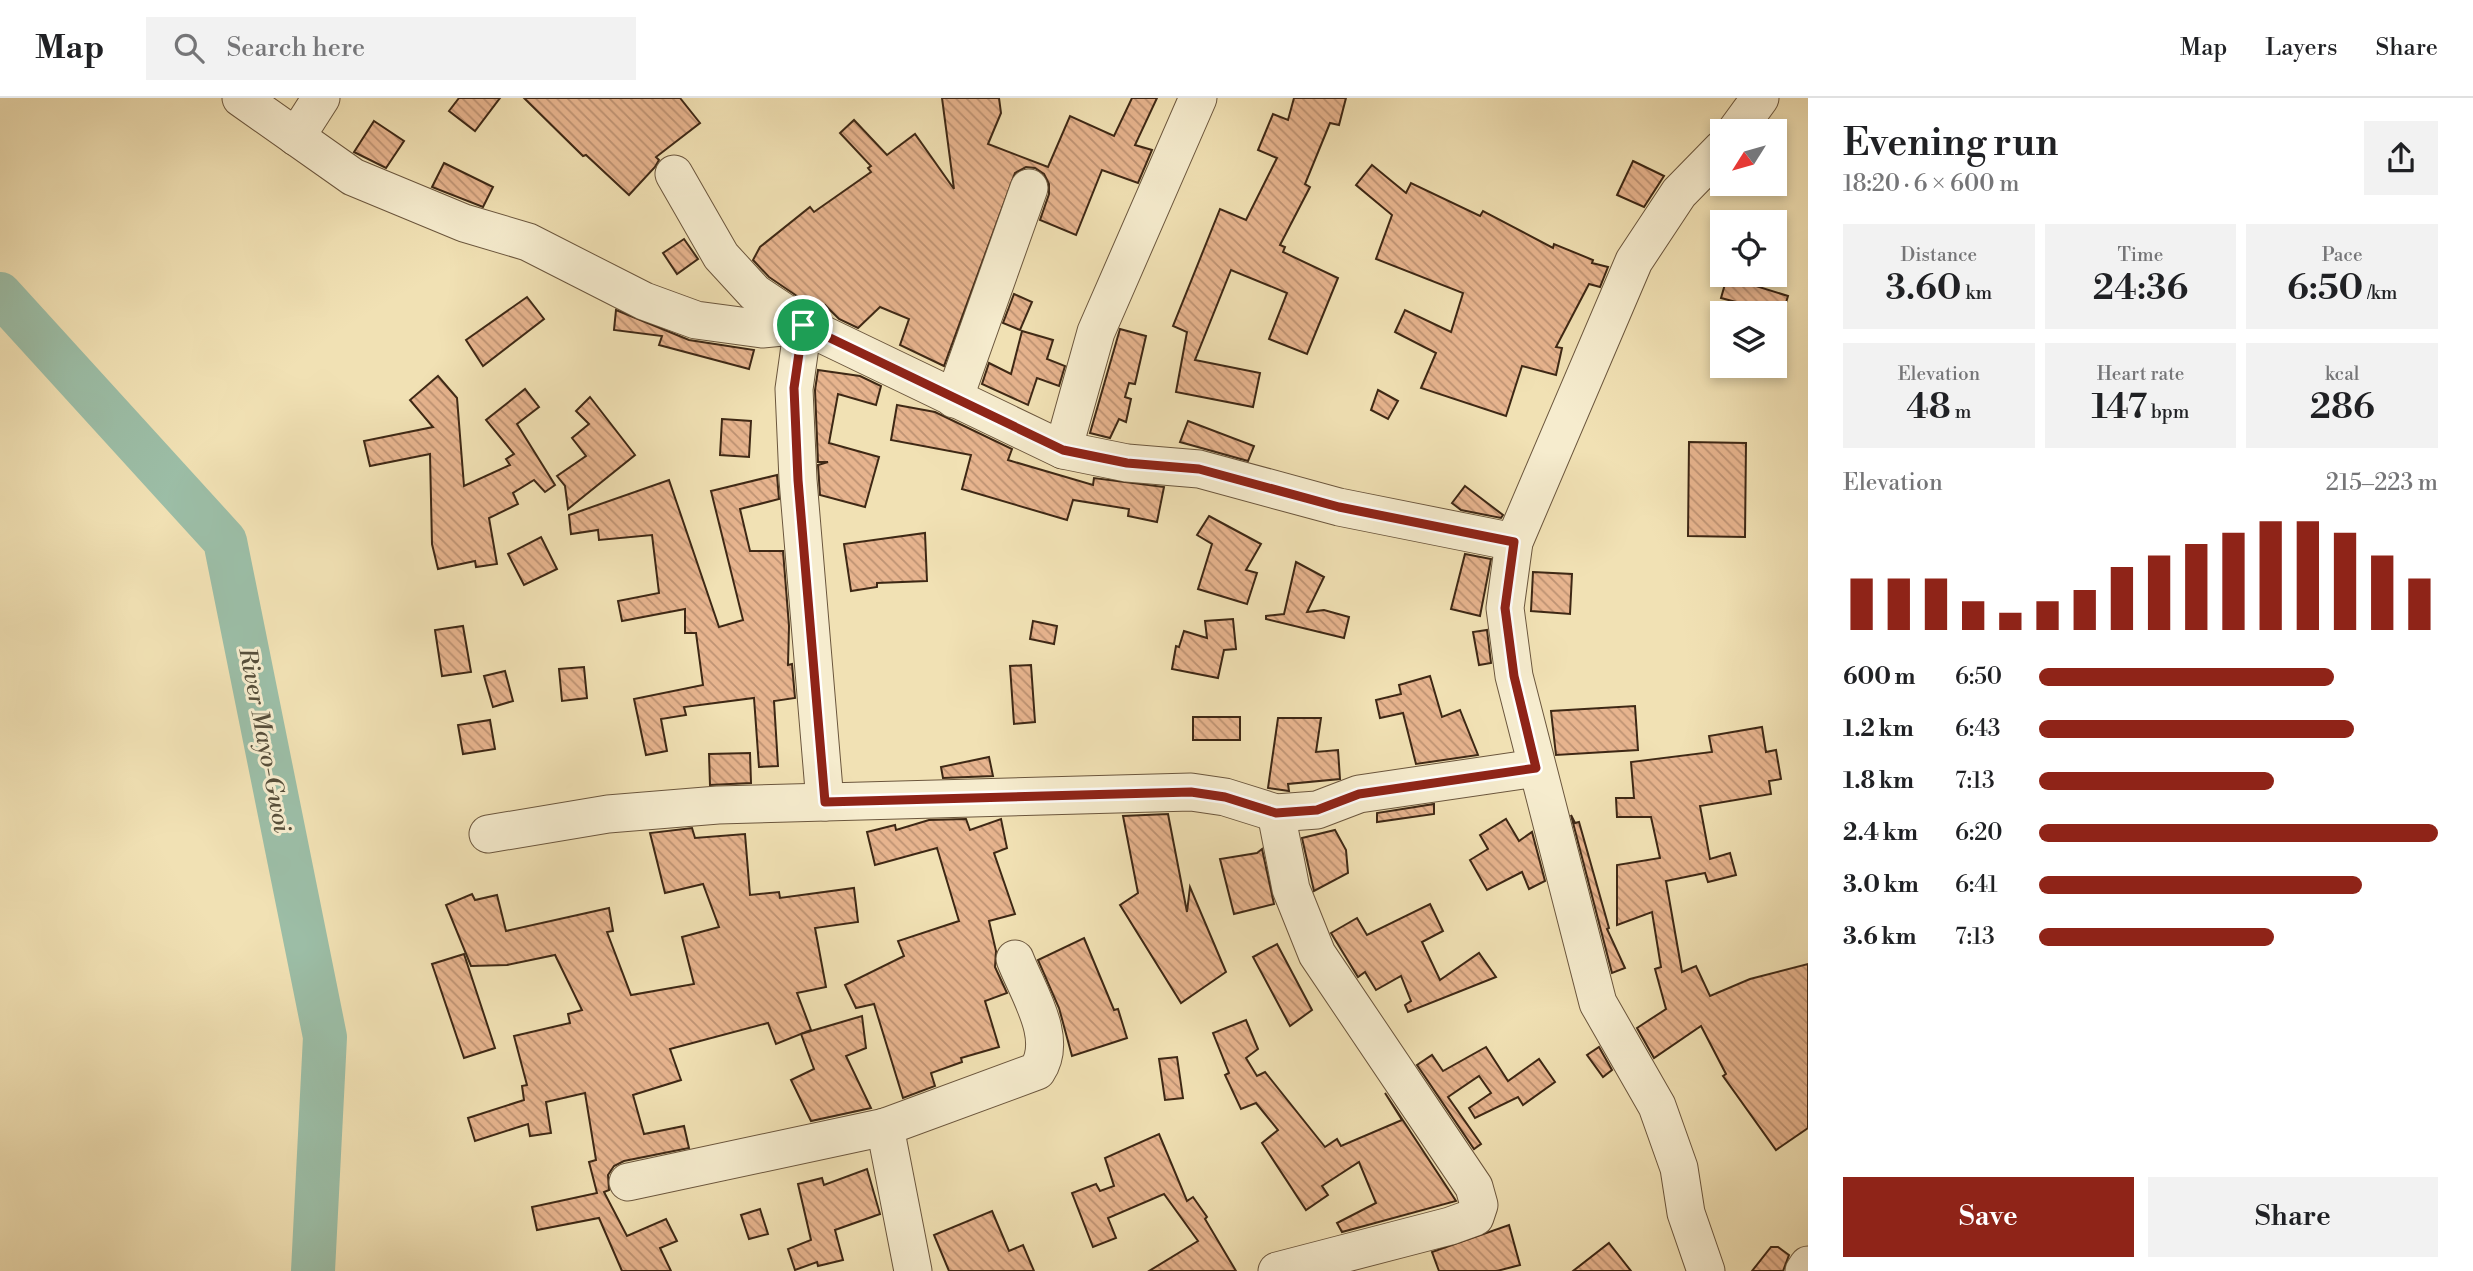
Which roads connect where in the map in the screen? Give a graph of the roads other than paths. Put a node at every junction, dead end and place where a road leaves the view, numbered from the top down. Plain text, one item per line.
1 (241, 98) edge
2 (321, 98) edge
3 (1198, 98) edge
4 (1760, 98) edge
5 (1745, 119) edge
6 (296, 137) junction
7 (1710, 161) edge
8 (674, 174) dead end
9 (1029, 188) dead end
10 (803, 325) junction
11 (954, 400) junction
12 (1063, 450) junction
13 (1514, 542) junction
14 (1536, 768) junction
15 (825, 802) junction
16 (1276, 813) junction
17 (488, 834) dead end
18 (1014, 960) dead end
19 (885, 1127) junction
20 (628, 1182) dead end
21 (1808, 1265) edge
22 (913, 1271) edge
23 (1277, 1271) edge
24 (1706, 1271) edge
25 (1804, 1271) edge

1 - 6 street
2 - 6 street
3 - 12 street
4 - 5 street
6 - 10 street
7 - 13 street
8 - 10 street
9 - 11 street
10 - 11 street
10 - 15 street
11 - 12 street
12 - 13 street
13 - 14 street
14 - 16 street
14 - 24 street
15 - 16 street
15 - 17 street
16 - 23 street
18 - 19 street
19 - 20 street
19 - 22 street
21 - 25 street

